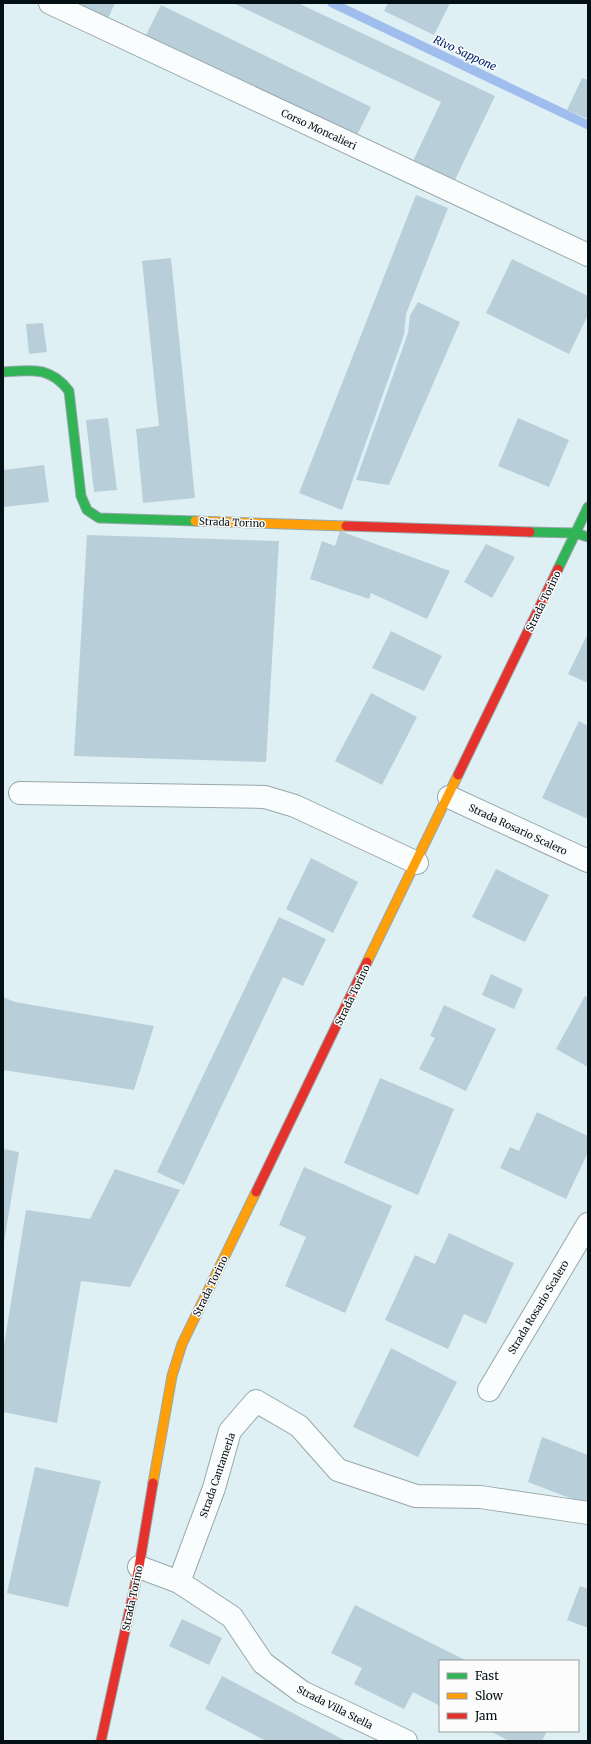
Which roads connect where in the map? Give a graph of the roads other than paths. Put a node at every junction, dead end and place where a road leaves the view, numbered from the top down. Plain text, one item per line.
1 (50, 3) edge
2 (588, 255) edge
3 (3, 372) edge
4 (588, 507) edge
5 (575, 533) junction
6 (588, 536) edge
7 (20, 793) dead end
8 (449, 797) junction
9 (588, 861) edge
10 (417, 863) junction
11 (588, 1224) edge
12 (489, 1390) dead end
13 (588, 1513) edge
14 (139, 1567) junction
15 (179, 1582) junction
16 (101, 1741) edge
17 (406, 1741) edge

1 - 2 street, Corso Moncalieri
3 - 5 main road, Strada Torino
4 - 5 main road, Strada Torino
5 - 6 main road
5 - 8 main road, Strada Torino
7 - 10 street
8 - 9 street, Strada Rosario Scalero
8 - 10 main road, Strada Torino
10 - 14 main road, Strada Torino
11 - 12 street, Strada Rosario Scalero
13 - 15 street, Strada Cantamerla
14 - 15 street, Strada Villa Stella
14 - 16 main road, Strada Torino
15 - 17 street, Strada Villa Stella

